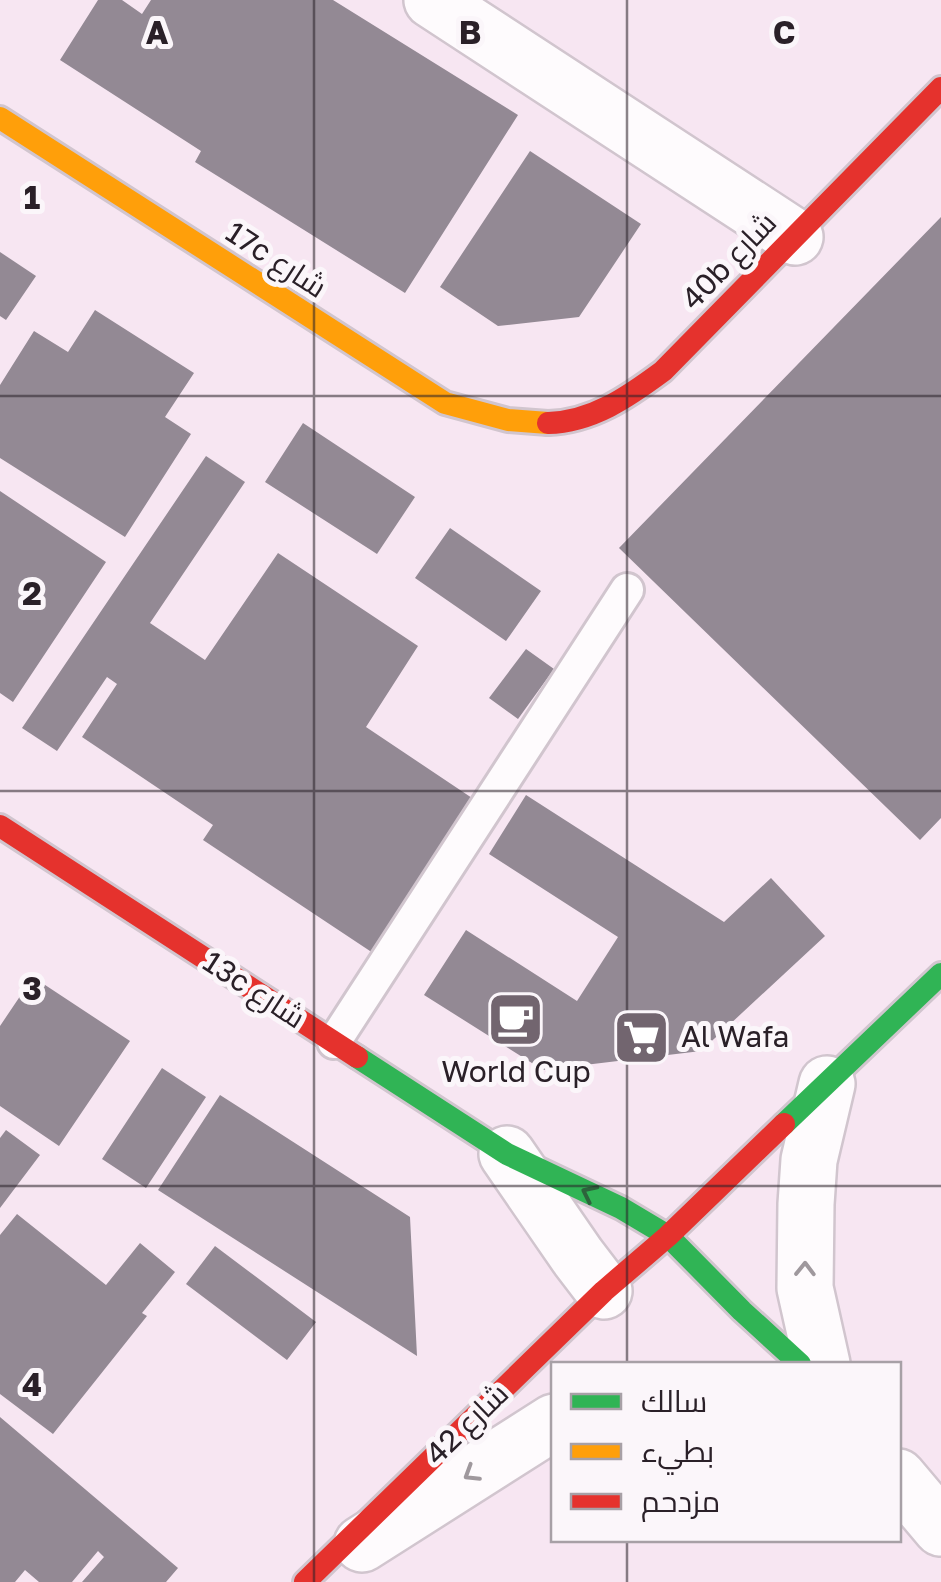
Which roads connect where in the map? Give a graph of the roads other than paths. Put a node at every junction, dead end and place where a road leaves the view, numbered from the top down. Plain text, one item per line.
1 (432, 0) edge
2 (941, 88) edge
3 (0, 118) edge
4 (794, 237) junction
5 (531, 425) joint
6 (627, 590) dead end
7 (0, 826) edge
8 (941, 974) edge
9 (334, 1042) junction
10 (827, 1084) junction
11 (508, 1154) junction
12 (668, 1236) junction
13 (604, 1290) junction
14 (798, 1362) edge
15 (822, 1362) edge
16 (551, 1424) edge
17 (309, 1578) edge

1 - 4 street
2 - 4 street, 40b شارع
3 - 5 street, 17c شارع
4 - 5 street, 40b شارع
6 - 9 lane
7 - 9 street, 13c شارع
8 - 10 street, شارع 42
9 - 11 street, 13c شارع
10 - 12 street, شارع 42
15 -> 10 street
12 -> 11 street, 13c شارع
11 - 13 street, 13c شارع
12 - 13 street, شارع 42
12 - 14 street
13 - 17 street, شارع 42
16 -> 17 street, شارع 42

